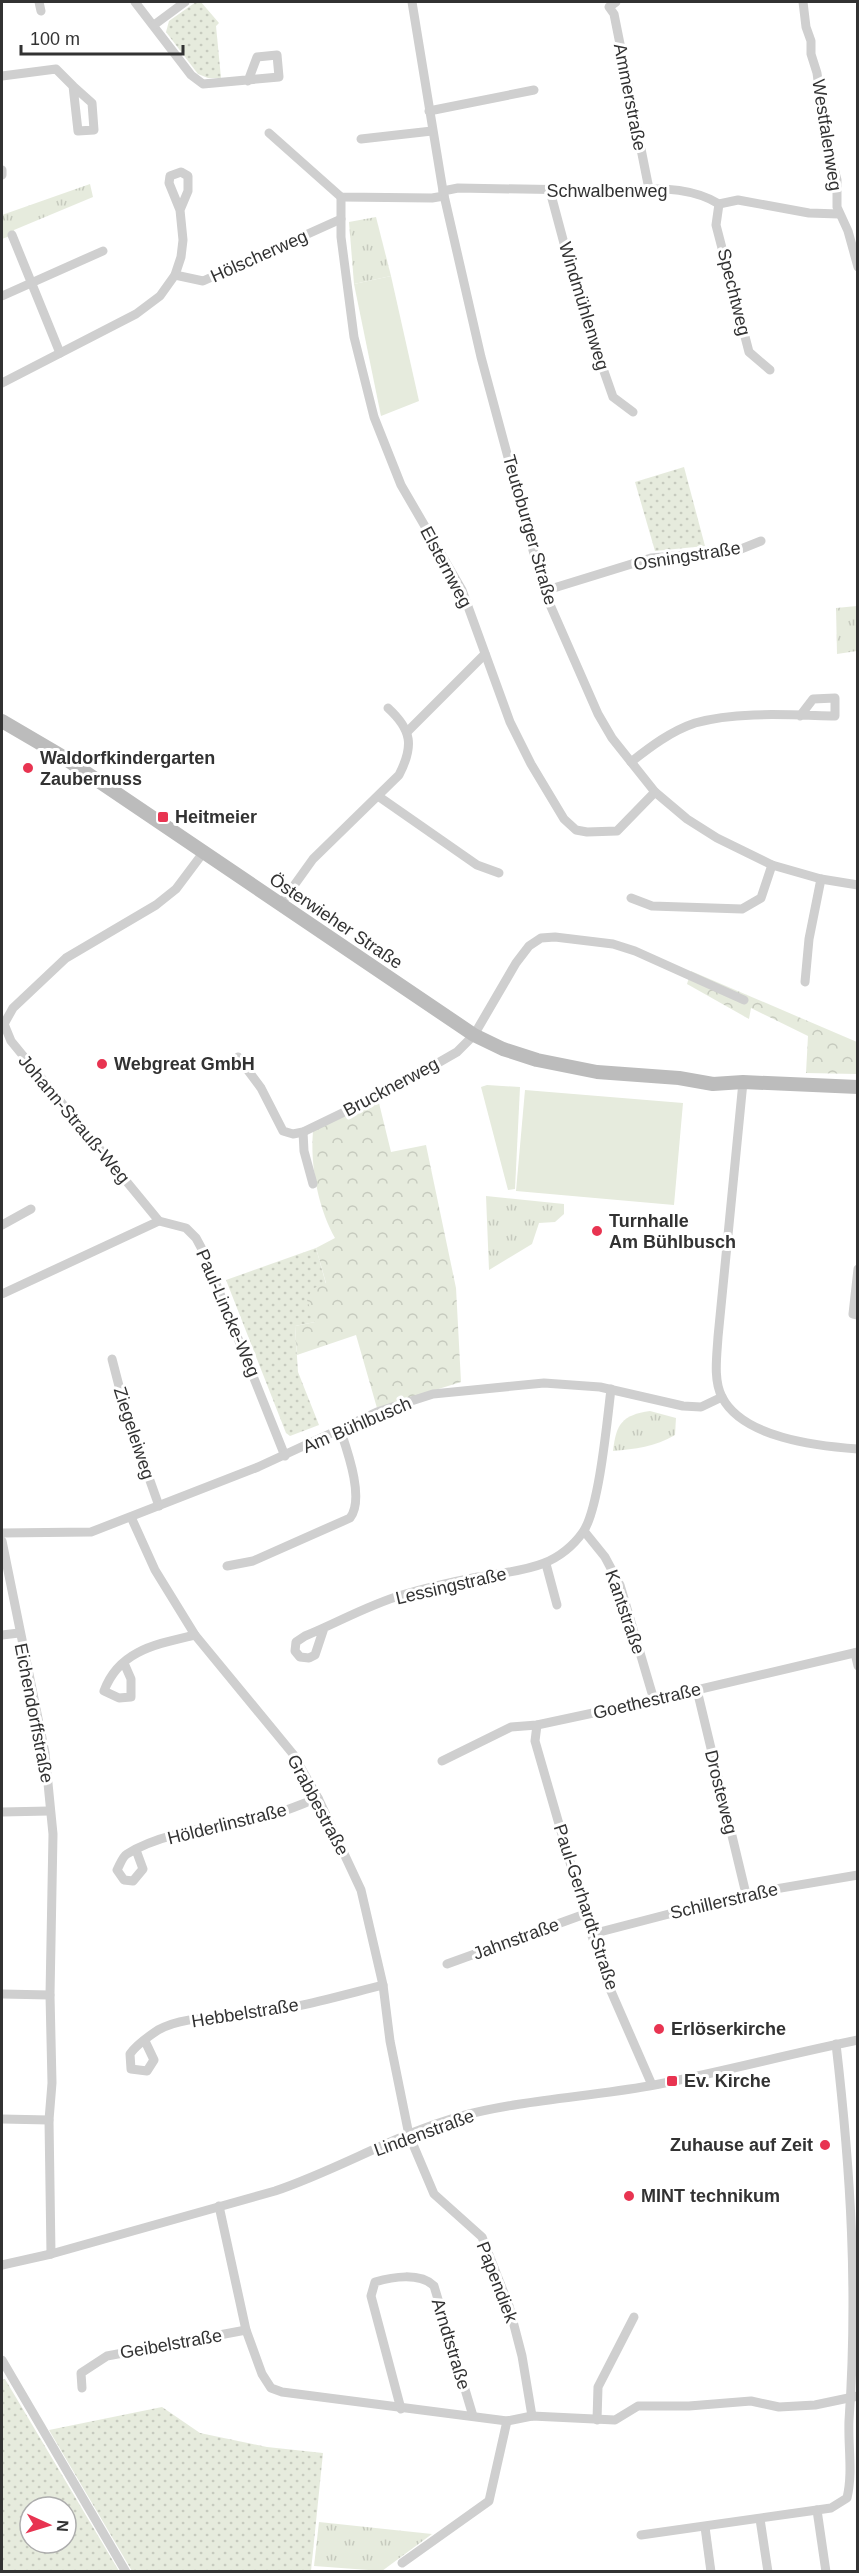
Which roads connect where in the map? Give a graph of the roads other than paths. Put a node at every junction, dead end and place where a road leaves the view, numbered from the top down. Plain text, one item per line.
1 (135, 2) edge
2 (185, 2) edge
3 (412, 2) edge
4 (803, 2) edge
5 (610, 3) edge
6 (154, 25) junction
7 (2, 76) edge
8 (248, 81) dead end
9 (73, 86) junction
10 (534, 90) dead end
11 (429, 111) junction
12 (432, 131) junction
13 (269, 133) dead end
14 (361, 139) dead end
15 (649, 189) junction
16 (550, 191) junction
17 (443, 194) junction
18 (340, 197) junction
19 (719, 204) junction
20 (180, 210) dead end
21 (839, 214) junction
22 (341, 219) junction
23 (12, 235) dead end
24 (103, 250) dead end
25 (858, 267) edge
26 (175, 275) junction
27 (32, 282) junction
28 (2, 296) edge
29 (60, 352) junction
30 (770, 370) dead end
31 (2, 383) edge
32 (633, 412) dead end
33 (761, 541) dead end
34 (544, 591) junction
35 (485, 654) junction
36 (388, 708) dead end
37 (800, 716) dead end
38 (2, 721) edge
39 (407, 732) junction
40 (631, 762) junction
41 (655, 792) junction
42 (378, 796) junction
43 (203, 853) junction
44 (772, 865) junction
45 (499, 873) dead end
46 (821, 879) junction
47 (858, 885) edge
48 (630, 898) dead end
49 (280, 905) junction
50 (805, 982) dead end
51 (744, 1000) dead end
52 (474, 1035) junction
53 (238, 1057) dead end
54 (742, 1082) junction
55 (858, 1087) edge
56 (303, 1132) junction
57 (313, 1184) dead end
58 (31, 1209) dead end
59 (159, 1221) junction
60 (2, 1225) edge
61 (858, 1269) edge
62 (2, 1294) edge
63 (858, 1315) edge
64 (112, 1359) dead end
65 (611, 1389) junction
66 (722, 1397) junction
67 (340, 1429) junction
68 (858, 1449) edge
69 (285, 1456) junction
70 (159, 1506) junction
71 (131, 1517) junction
72 (584, 1531) junction
73 (2, 1533) edge
74 (2, 1541) edge
75 (546, 1564) junction
76 (227, 1566) dead end
77 (557, 1605) dead end
78 (324, 1628) dead end
79 (19, 1633) junction
80 (2, 1635) edge
81 (195, 1635) junction
82 (856, 1653) edge
83 (124, 1663) dead end
84 (858, 1666) edge
85 (697, 1690) junction
86 (654, 1701) junction
87 (537, 1725) junction
88 (442, 1761) dead end
89 (318, 1798) junction
90 (49, 1811) junction
91 (2, 1812) edge
92 (136, 1850) dead end
93 (858, 1875) edge
94 (746, 1894) junction
95 (585, 1914) junction
96 (592, 1934) junction
97 (447, 1964) dead end
98 (383, 1985) junction
99 (2, 1994) edge
100 (50, 1995) junction
101 (858, 2040) edge
102 (145, 2041) dead end
103 (836, 2044) junction
104 (652, 2085) junction
105 (2, 2119) edge
106 (49, 2120) junction
107 (410, 2134) junction
108 (219, 2206) junction
109 (51, 2254) junction
110 (2, 2265) edge
111 (634, 2317) dead end
112 (246, 2331) junction
113 (2, 2360) edge
114 (82, 2388) dead end
115 (272, 2388) joint
116 (854, 2396) edge
117 (401, 2409) junction
118 (473, 2416) junction
119 (532, 2416) junction
120 (597, 2420) junction
121 (507, 2421) junction
122 (817, 2510) junction
123 (760, 2519) junction
124 (705, 2527) junction
125 (641, 2535) dead end
126 (402, 2563) dead end
127 (126, 2571) edge
128 (711, 2571) edge
129 (768, 2571) edge
130 (826, 2571) edge

1 - 6 street
2 - 6 street
3 - 11 street, Teutoburger Straße
4 - 21 street, Westfalenweg
5 - 15 street, Ammerstraße
6 - 8 street
7 - 9 street
9 - 9 street
10 - 11 street
11 - 12 street, Teutoburger Straße
12 - 14 street
12 - 17 street, Teutoburger Straße
13 - 18 street
15 - 16 street, Schwalbenweg
15 - 19 street, Schwalbenweg
16 - 17 street, Schwalbenweg
16 - 32 street, Windmühlenweg
17 - 18 street, Schwalbenweg
17 - 34 street, Teutoburger Straße
18 - 22 street, Elsternweg
19 - 21 street, Schwalbenweg
19 - 30 street, Spechtweg
20 - 26 street
21 - 25 street, Westfalenweg
22 - 26 street, Hölscherweg
22 - 35 street, Elsternweg
23 - 27 street
24 - 27 street
26 - 29 street
27 - 28 street
27 - 29 street
29 - 31 street
33 - 34 street, Osningstraße
34 - 40 street, Teutoburger Straße
35 - 39 street
35 - 41 street, Elsternweg
36 - 39 street
37 - 40 street
38 - 43 street, Österwieher Straße
39 - 42 street
40 - 41 street, Teutoburger Straße
41 - 44 street, Teutoburger Straße
42 - 45 street
42 - 49 street
43 - 49 street, Österwieher Straße
43 - 59 street, Johann-Strauß-Weg
44 - 46 street, Teutoburger Straße
44 - 48 street
46 - 47 street, Teutoburger Straße
46 - 50 street
49 - 52 street, Österwieher Straße
51 - 52 street
52 - 54 street, Österwieher Straße
52 - 56 street, Brucknerweg
53 - 56 street
54 - 55 street, Österwieher Straße
54 - 66 street
56 - 57 street
58 - 60 street
59 - 62 street
59 - 69 street, Paul-Lincke-Weg
61 - 63 street
64 - 70 street, Ziegeleiweg
65 - 66 street, Am Bühlbusch
65 - 67 street, Am Bühlbusch
65 - 72 street, Lessingstraße
66 - 68 street
67 - 69 street, Am Bühlbusch
67 - 76 street
69 - 70 street, Am Bühlbusch
70 - 71 street, Am Bühlbusch
71 - 73 street, Am Bühlbusch
71 - 81 street, Grabbestraße
72 - 75 street, Lessingstraße
72 - 86 street, Kantstraße
74 - 79 street, Eichendorffstraße
75 - 77 street
75 - 78 street, Lessingstraße
79 - 80 street
79 - 90 street, Eichendorffstraße
81 - 83 street
81 - 89 street, Grabbestraße
82 - 84 street
82 - 85 street, Goethestraße
85 - 86 street, Goethestraße
85 - 94 street, Drosteweg
86 - 87 street, Goethestraße
87 - 88 street, Goethestraße
87 - 95 street, Paul-Gerhardt-Straße
89 - 92 street, Hölderlinstraße
89 - 98 street, Grabbestraße
90 - 91 street
90 - 100 street, Eichendorffstraße
93 - 94 street, Schillerstraße
94 - 96 street, Schillerstraße
95 - 96 street, Paul-Gerhardt-Straße
95 - 97 street, Jahnstraße
96 - 104 street, Paul-Gerhardt-Straße
98 - 102 street, Hebbelstraße
98 - 107 street, Grabbestraße
99 - 100 street
100 - 106 street, Eichendorffstraße
101 - 103 street, Lindenstraße
103 - 104 street, Lindenstraße
103 - 116 street
104 - 107 street, Lindenstraße
105 - 106 street
106 - 109 street, Eichendorffstraße
107 - 108 street, Lindenstraße
107 - 119 street, Papendiek
108 - 109 street, Lindenstraße
108 - 112 street, Geibelstraße
109 - 110 street, Lindenstraße
111 - 120 street
112 - 114 street, Geibelstraße
112 - 115 street, Geibelstraße
113 - 127 street
115 - 117 street, Arndtstraße
116 - 120 street, Arndtstraße
116 - 122 street
117 - 118 street, Arndtstraße
117 - 118 street, Arndtstraße
118 - 121 street, Arndtstraße
119 - 120 street, Arndtstraße
119 - 121 street, Arndtstraße
121 - 126 street
122 - 123 street
122 - 130 street
123 - 124 street
123 - 129 street
124 - 125 street
124 - 128 street

